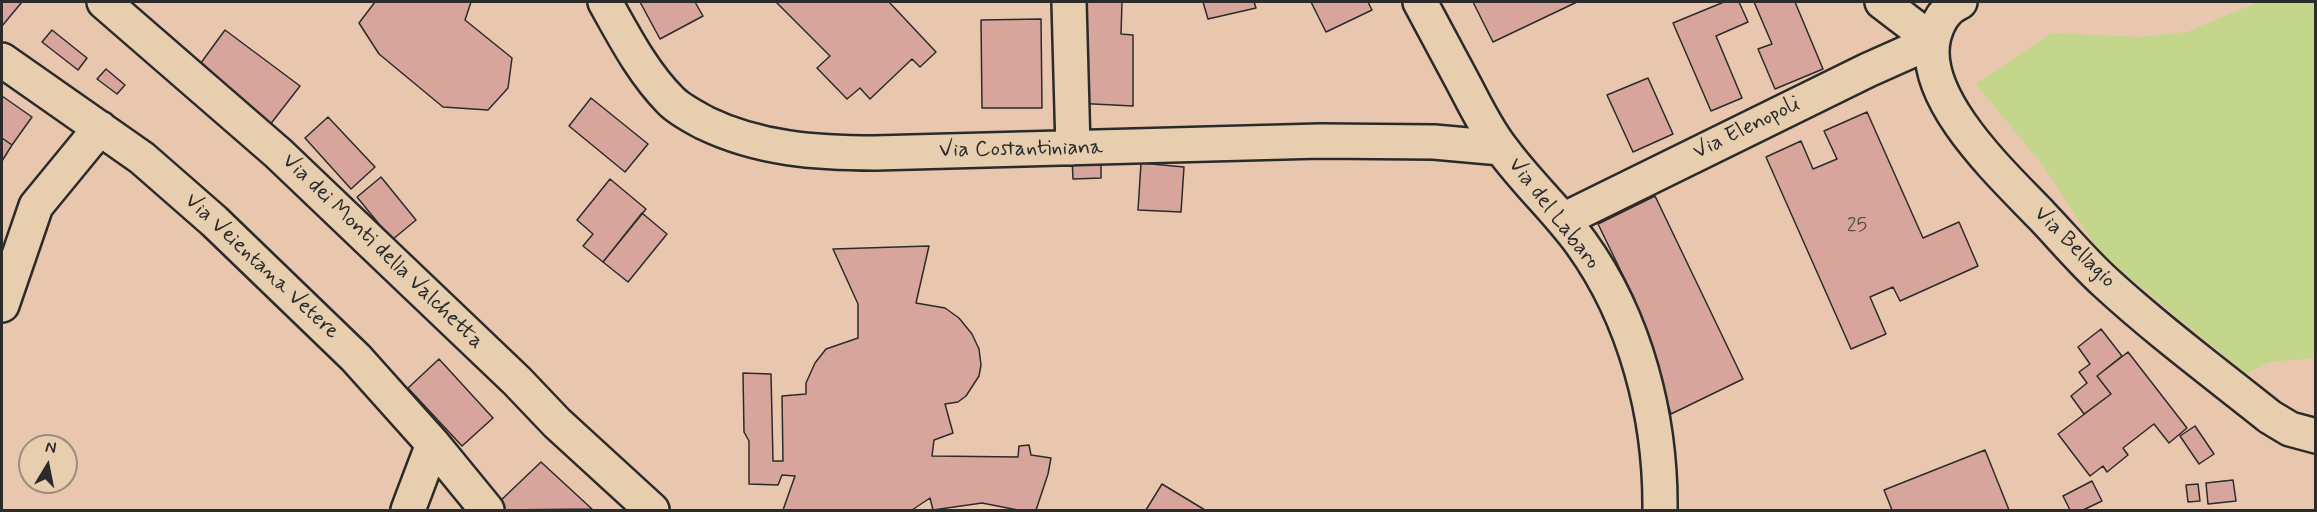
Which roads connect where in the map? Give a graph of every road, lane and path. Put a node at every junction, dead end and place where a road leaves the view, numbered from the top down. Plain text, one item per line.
1 (104, 2) edge
2 (605, 2) edge
3 (1069, 2) edge
4 (1420, 2) edge
5 (1882, 2) edge
6 (1944, 14) edge
7 (2, 60) edge
8 (100, 128) junction
9 (1073, 148) junction
10 (1501, 148) junction
11 (1563, 220) junction
12 (2, 305) edge
13 (2316, 436) edge
14 (433, 444) junction
15 (408, 510) edge
16 (487, 510) edge
17 (652, 510) edge
18 (1660, 510) edge

1 - 17 street, Via dei Monti della Valchetta
2 - 9 street, Via Costantiniana
3 - 9 street
4 - 10 street, Via del Labaro
5 - 6 street
6 - 11 street, Via Elenopoli
6 - 13 street, Via Bellagio
7 - 8 street, Via Veientana Vetere
8 - 12 street
8 - 14 street, Via Veientana Vetere
9 - 10 street, Via Costantiniana
10 - 11 street, Via del Labaro
11 - 18 street, Via del Labaro
14 - 15 street
14 - 16 street, Via Veientana Vetere

